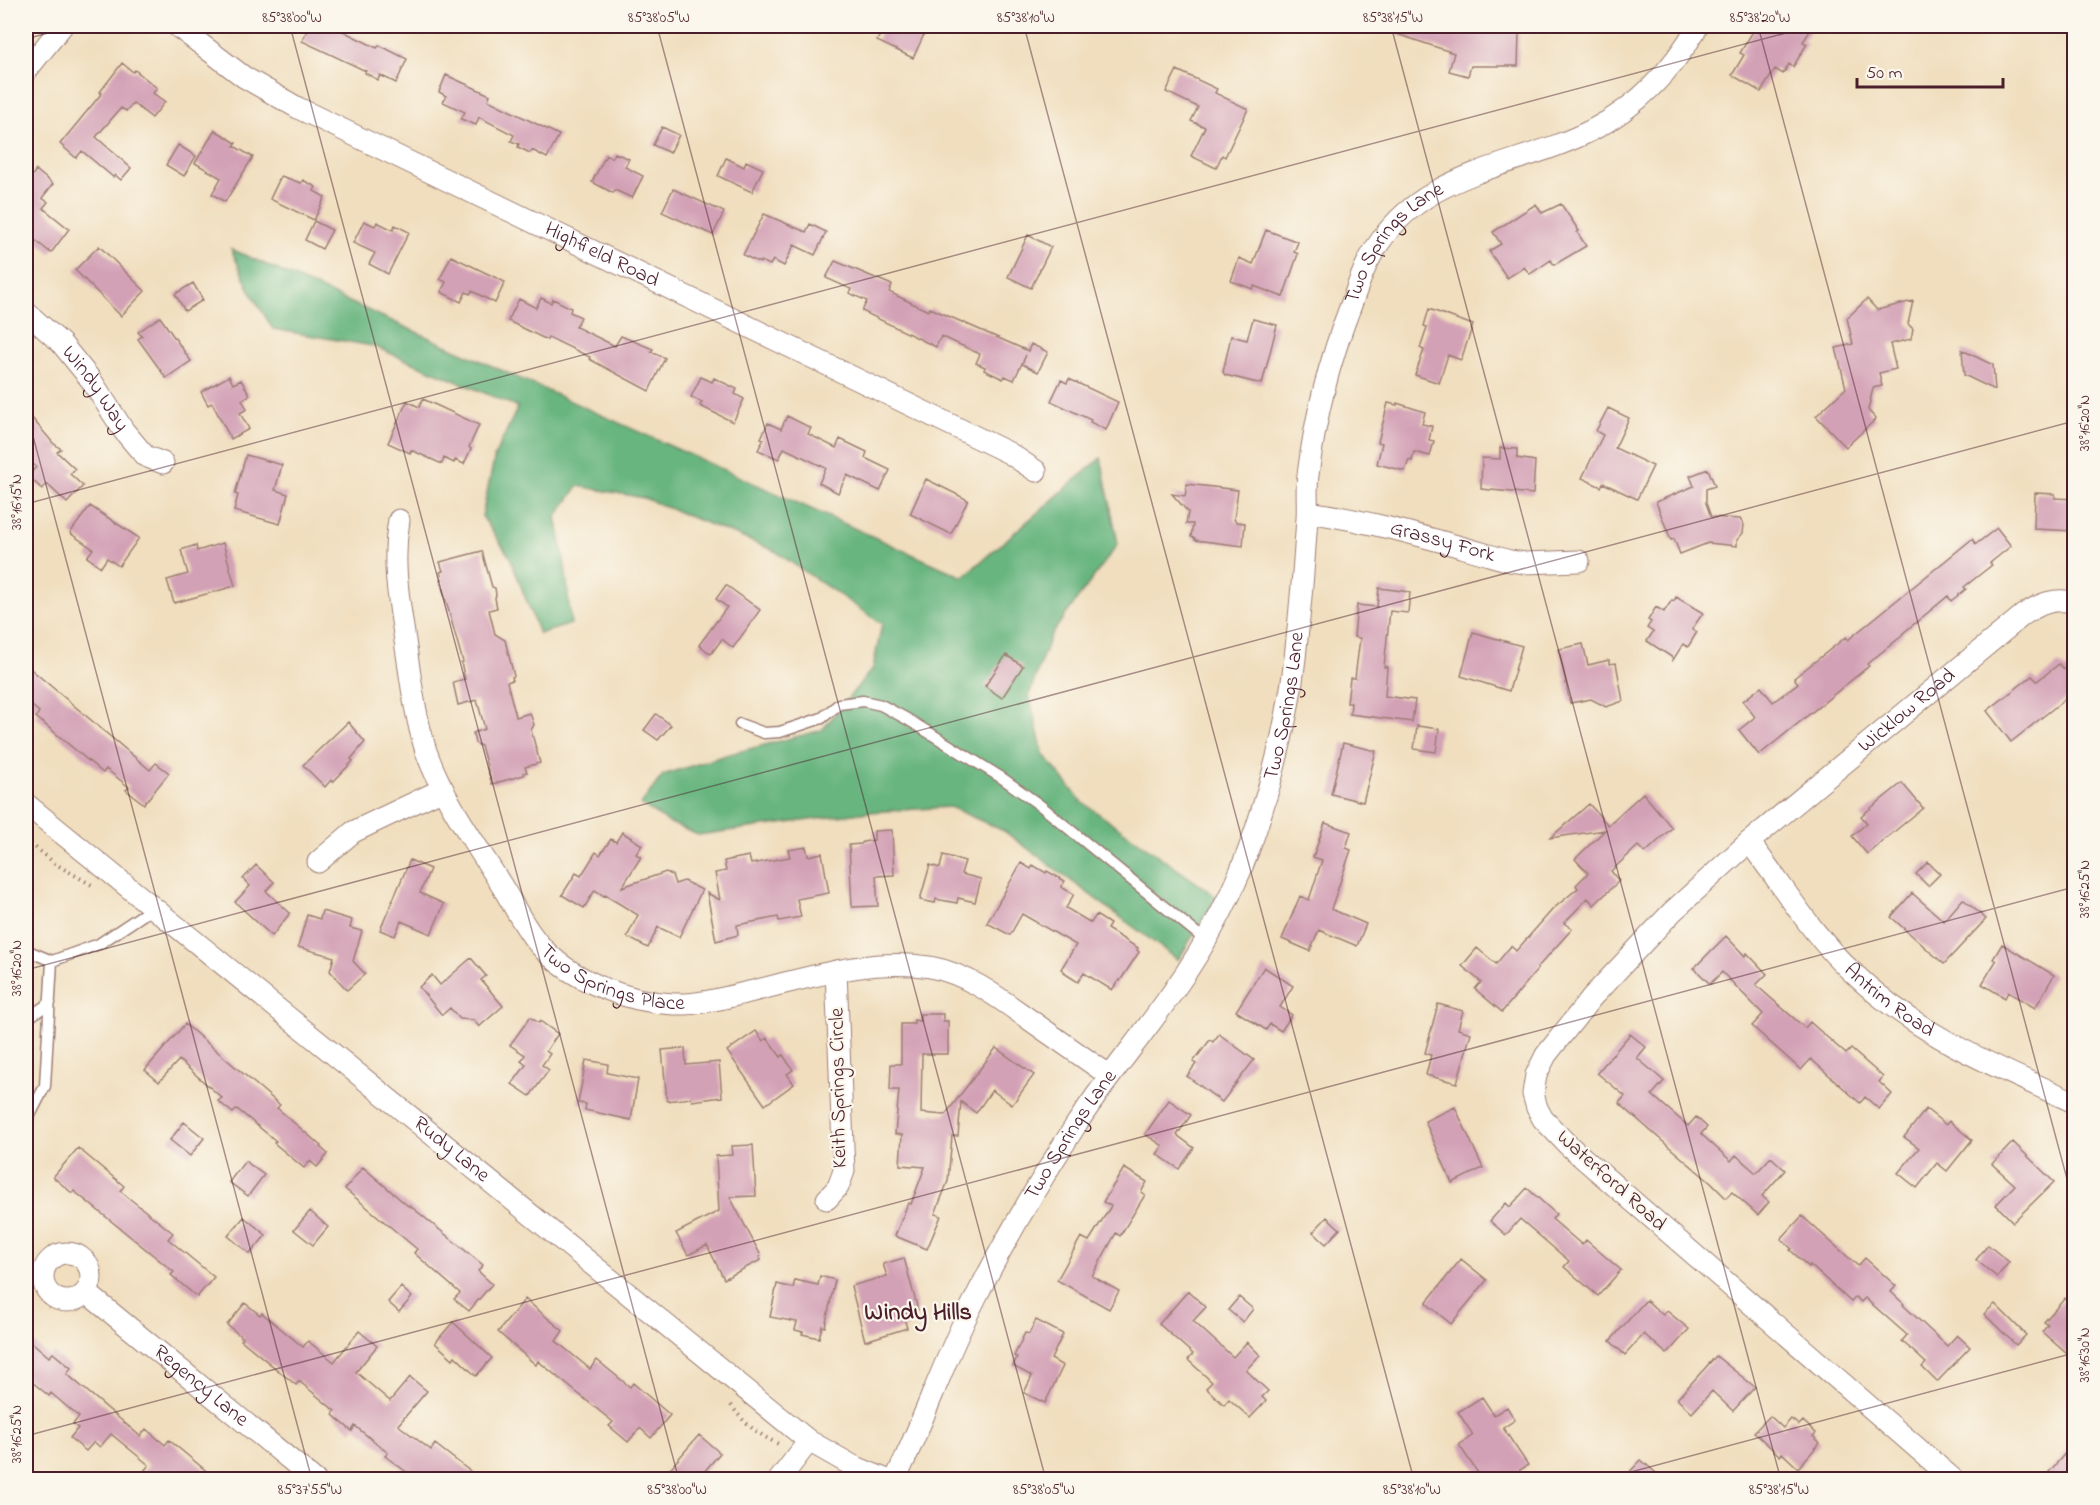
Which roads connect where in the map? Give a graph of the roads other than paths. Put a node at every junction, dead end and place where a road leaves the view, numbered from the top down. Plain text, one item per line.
1 (62, 26) edge
2 (177, 26) edge
3 (1698, 26) edge
4 (26, 71) edge
5 (26, 312) edge
6 (163, 463) dead end
7 (1036, 471) dead end
8 (1308, 512) junction
9 (399, 520) dead end
10 (1579, 561) dead end
11 (2074, 602) edge
12 (740, 724) dead end
13 (442, 789) junction
14 (26, 804) edge
15 (1749, 842) junction
16 (318, 861) dead end
17 (153, 908) junction
18 (1205, 940) junction
19 (26, 950) edge
20 (52, 961) junction
21 (836, 971) junction
22 (50, 1003) junction
23 (26, 1018) edge
24 (1110, 1076) junction
25 (2074, 1102) edge
26 (26, 1123) edge
27 (827, 1199) dead end
28 (87, 1293) dead end
29 (809, 1442) junction
30 (315, 1479) edge
31 (779, 1479) edge
32 (887, 1479) edge
33 (895, 1479) edge
34 (1954, 1479) edge

1 - 4 street
2 - 7 street, Highfield Road
3 - 8 street, Two Springs Lane
5 - 6 street, Windy Way
8 - 10 street, Grassy Fork
8 - 18 street, Two Springs Lane
9 - 13 street, Two Springs Place
11 - 15 street, Wicklow Road
12 - 18 lane
13 - 16 street
13 - 21 street, Two Springs Place
14 - 17 street, Rudy Lane
15 - 25 street, Antrim Road
15 - 34 street, Waterford Road
17 - 20 lane
17 - 29 street, Rudy Lane
18 - 24 street, Two Springs Lane
19 - 20 lane
20 - 22 lane
21 - 24 street, Two Springs Place
21 - 27 street, Keith Springs Circle
22 - 23 lane
22 - 26 lane
24 - 33 street, Two Springs Lane
28 - 30 street, Regency Lane
29 - 31 street
29 - 32 street, Rudy Lane

